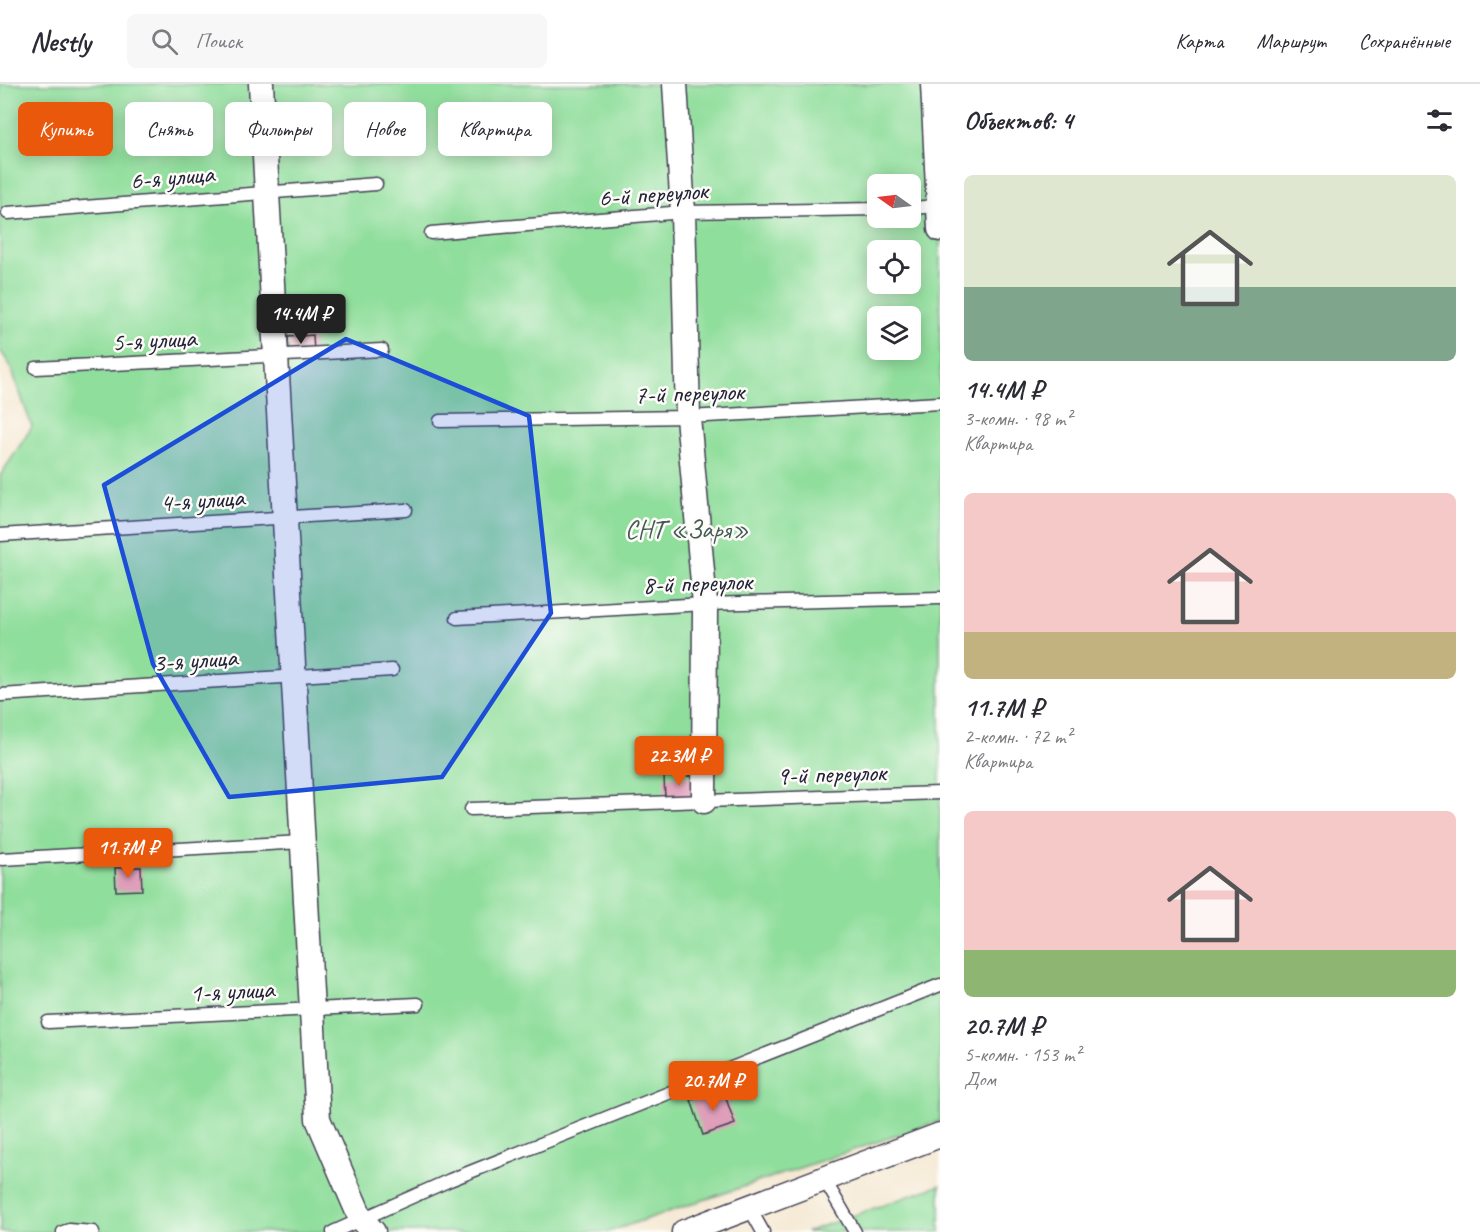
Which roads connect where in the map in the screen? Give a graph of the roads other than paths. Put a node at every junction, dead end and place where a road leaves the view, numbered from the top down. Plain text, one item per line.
1 (261, 84) edge
2 (675, 84) edge
3 (933, 84) edge
4 (376, 184) dead end
5 (267, 192) junction
6 (867, 209) edge
7 (921, 210) edge
8 (683, 212) junction
9 (8, 213) dead end
10 (940, 213) edge
11 (431, 233) dead end
12 (382, 350) dead end
13 (276, 356) junction
14 (36, 368) dead end
15 (940, 403) edge
16 (688, 417) junction
17 (440, 421) dead end
18 (406, 510) dead end
19 (285, 518) junction
20 (0, 536) edge
21 (940, 598) edge
22 (705, 604) junction
23 (457, 618) dead end
24 (393, 670) dead end
25 (293, 676) junction
26 (1, 695) edge
27 (940, 793) edge
28 (704, 801) junction
29 (471, 808) dead end
30 (302, 842) junction
31 (2, 859) dead end
32 (940, 985) edge
33 (418, 1004) dead end
34 (312, 1009) junction
35 (48, 1022) dead end
36 (940, 1135) edge
37 (824, 1179) junction
38 (749, 1207) junction
39 (367, 1225) edge
40 (63, 1232) edge
41 (93, 1232) edge
42 (333, 1232) edge
43 (684, 1232) edge
44 (763, 1232) edge
45 (855, 1232) edge

1 - 5 street
2 - 8 street
3 - 10 street
4 - 5 lane, 6-я улица
5 - 9 lane, 6-я улица
5 - 13 street
6 - 8 lane, 6-й переулок
7 - 10 lane
8 - 11 lane, 6-й переулок
8 - 16 street
12 - 13 lane, 5-я улица
13 - 14 lane, 5-я улица
13 - 19 street
15 - 16 lane, 7-й переулок
16 - 17 lane, 7-й переулок
16 - 22 street
18 - 19 lane, 4-я улица
19 - 20 lane, 4-я улица
19 - 25 street
21 - 22 lane, 8-й переулок
22 - 23 lane, 8-й переулок
22 - 28 street
24 - 25 lane, 3-я улица
25 - 26 lane, 3-я улица
25 - 30 street
27 - 28 lane, 9-й переулок
28 - 29 lane, 9-й переулок
30 - 31 lane
30 - 34 street
32 - 39 lane
33 - 34 lane, 1-я улица
34 - 35 lane, 1-я улица
34 - 39 street
36 - 37 street
37 - 38 street
37 - 45 lane
38 - 43 street
38 - 44 lane
39 - 42 lane
40 - 41 lane

